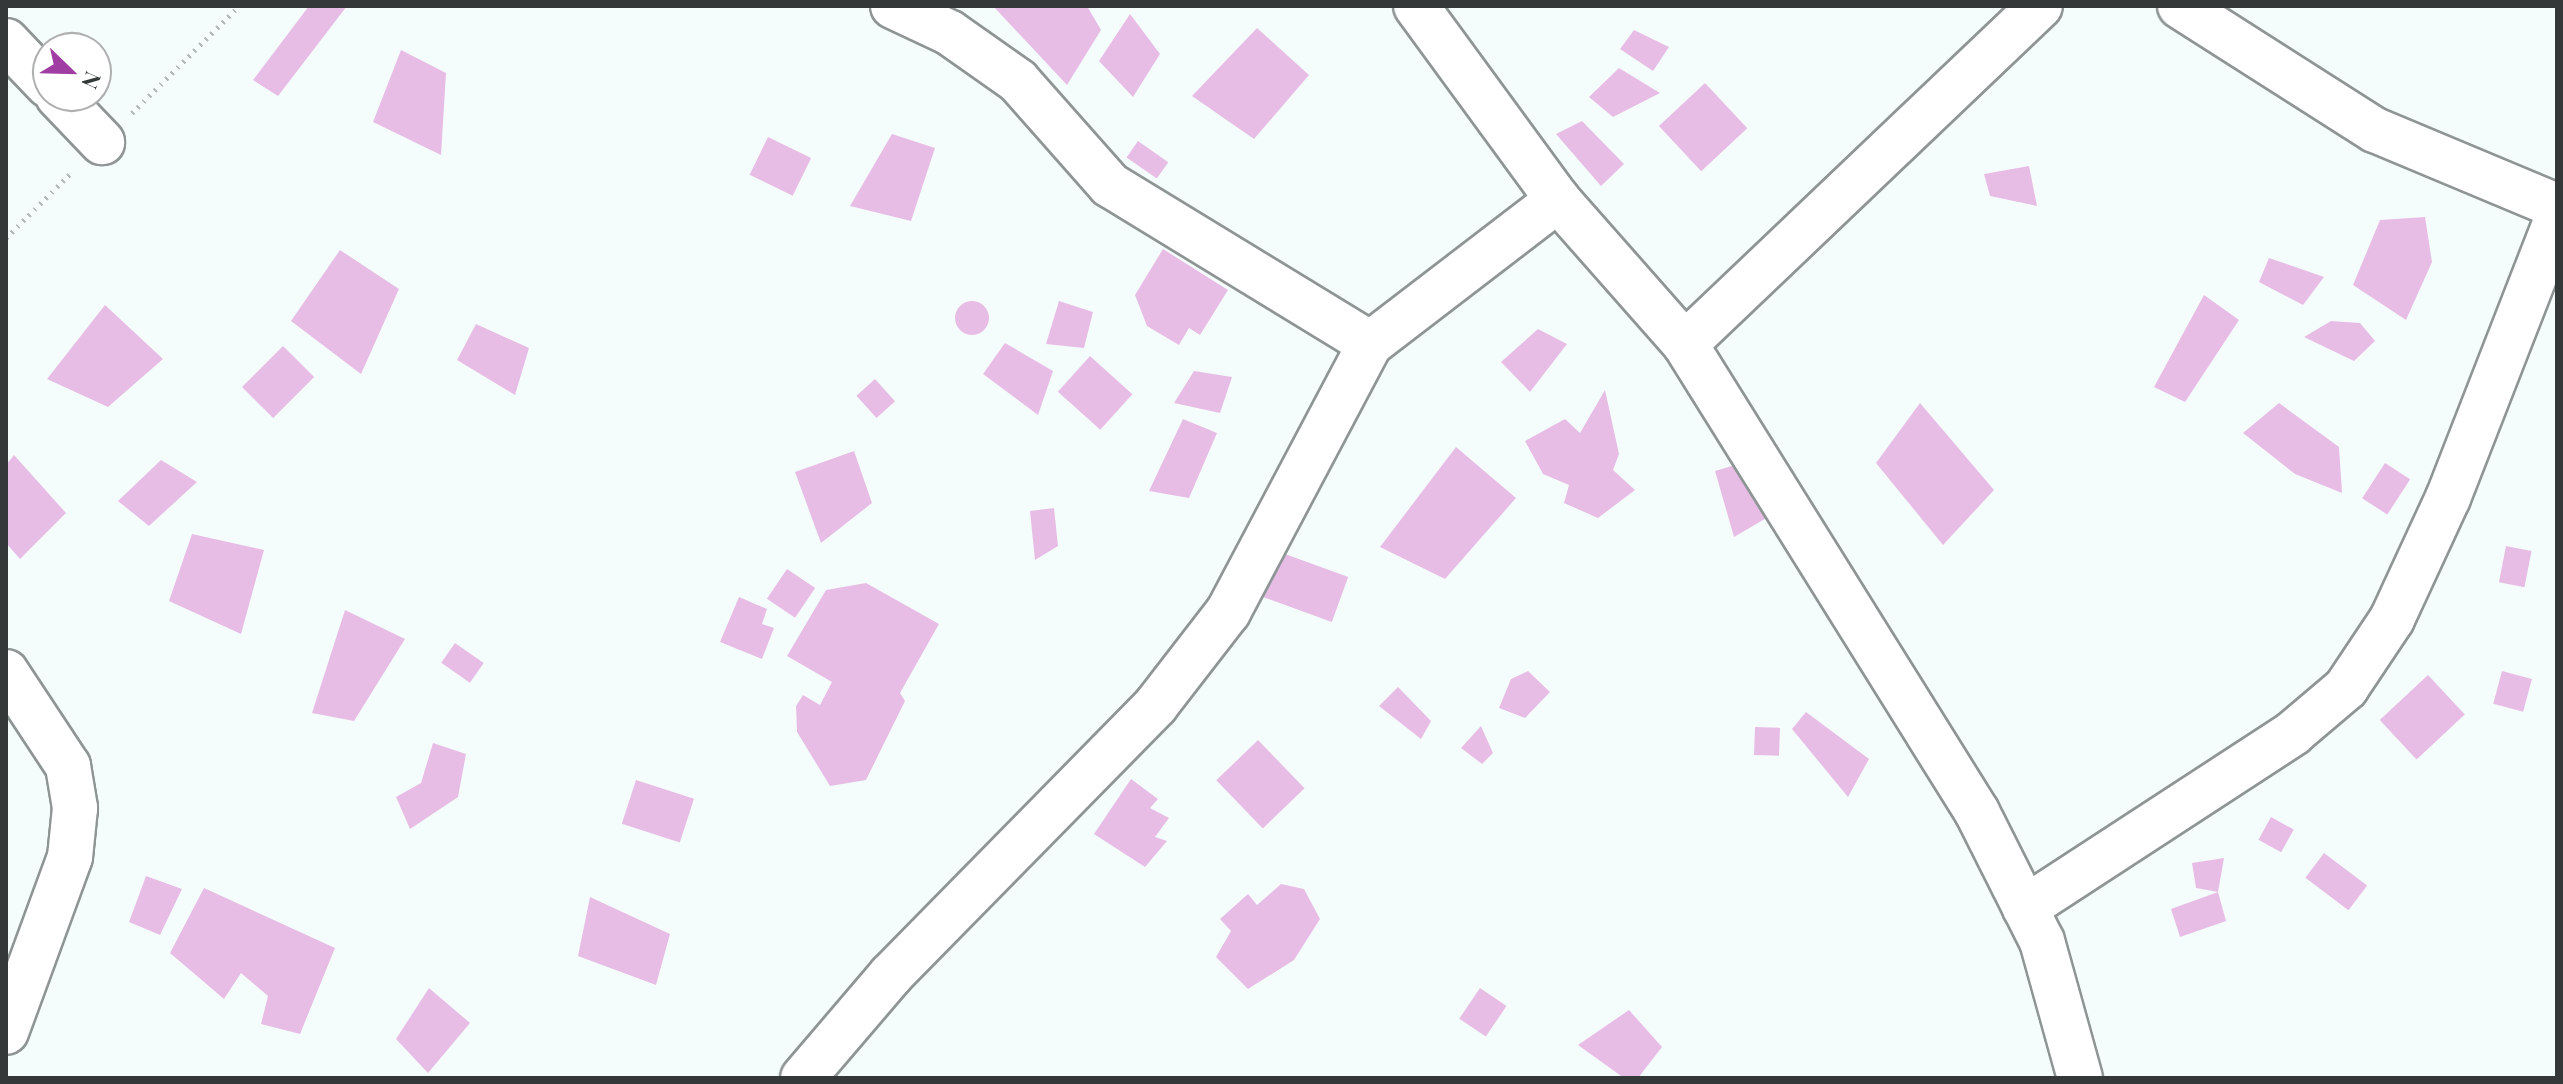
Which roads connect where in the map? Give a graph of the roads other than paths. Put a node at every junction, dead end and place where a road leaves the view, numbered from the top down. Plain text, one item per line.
1 (893, 6) edge
2 (1416, 6) edge
3 (2040, 6) edge
4 (2180, 6) edge
5 (6, 41) edge
6 (32, 68) edge
7 (73, 112) edge
8 (102, 142) dead end
9 (1558, 200) junction
10 (2557, 206) edge
11 (2557, 218) edge
12 (1370, 344) junction
13 (1685, 344) junction
14 (6, 672) edge
15 (2025, 908) junction
16 (6, 1032) edge
17 (803, 1078) edge
18 (2080, 1078) edge

1 - 12 street
2 - 9 street
3 - 13 street
4 - 10 street
5 - 6 street
7 - 8 street
9 - 12 street
9 - 13 street
11 - 15 street
12 - 17 street
13 - 15 street
14 - 16 street
15 - 18 street

